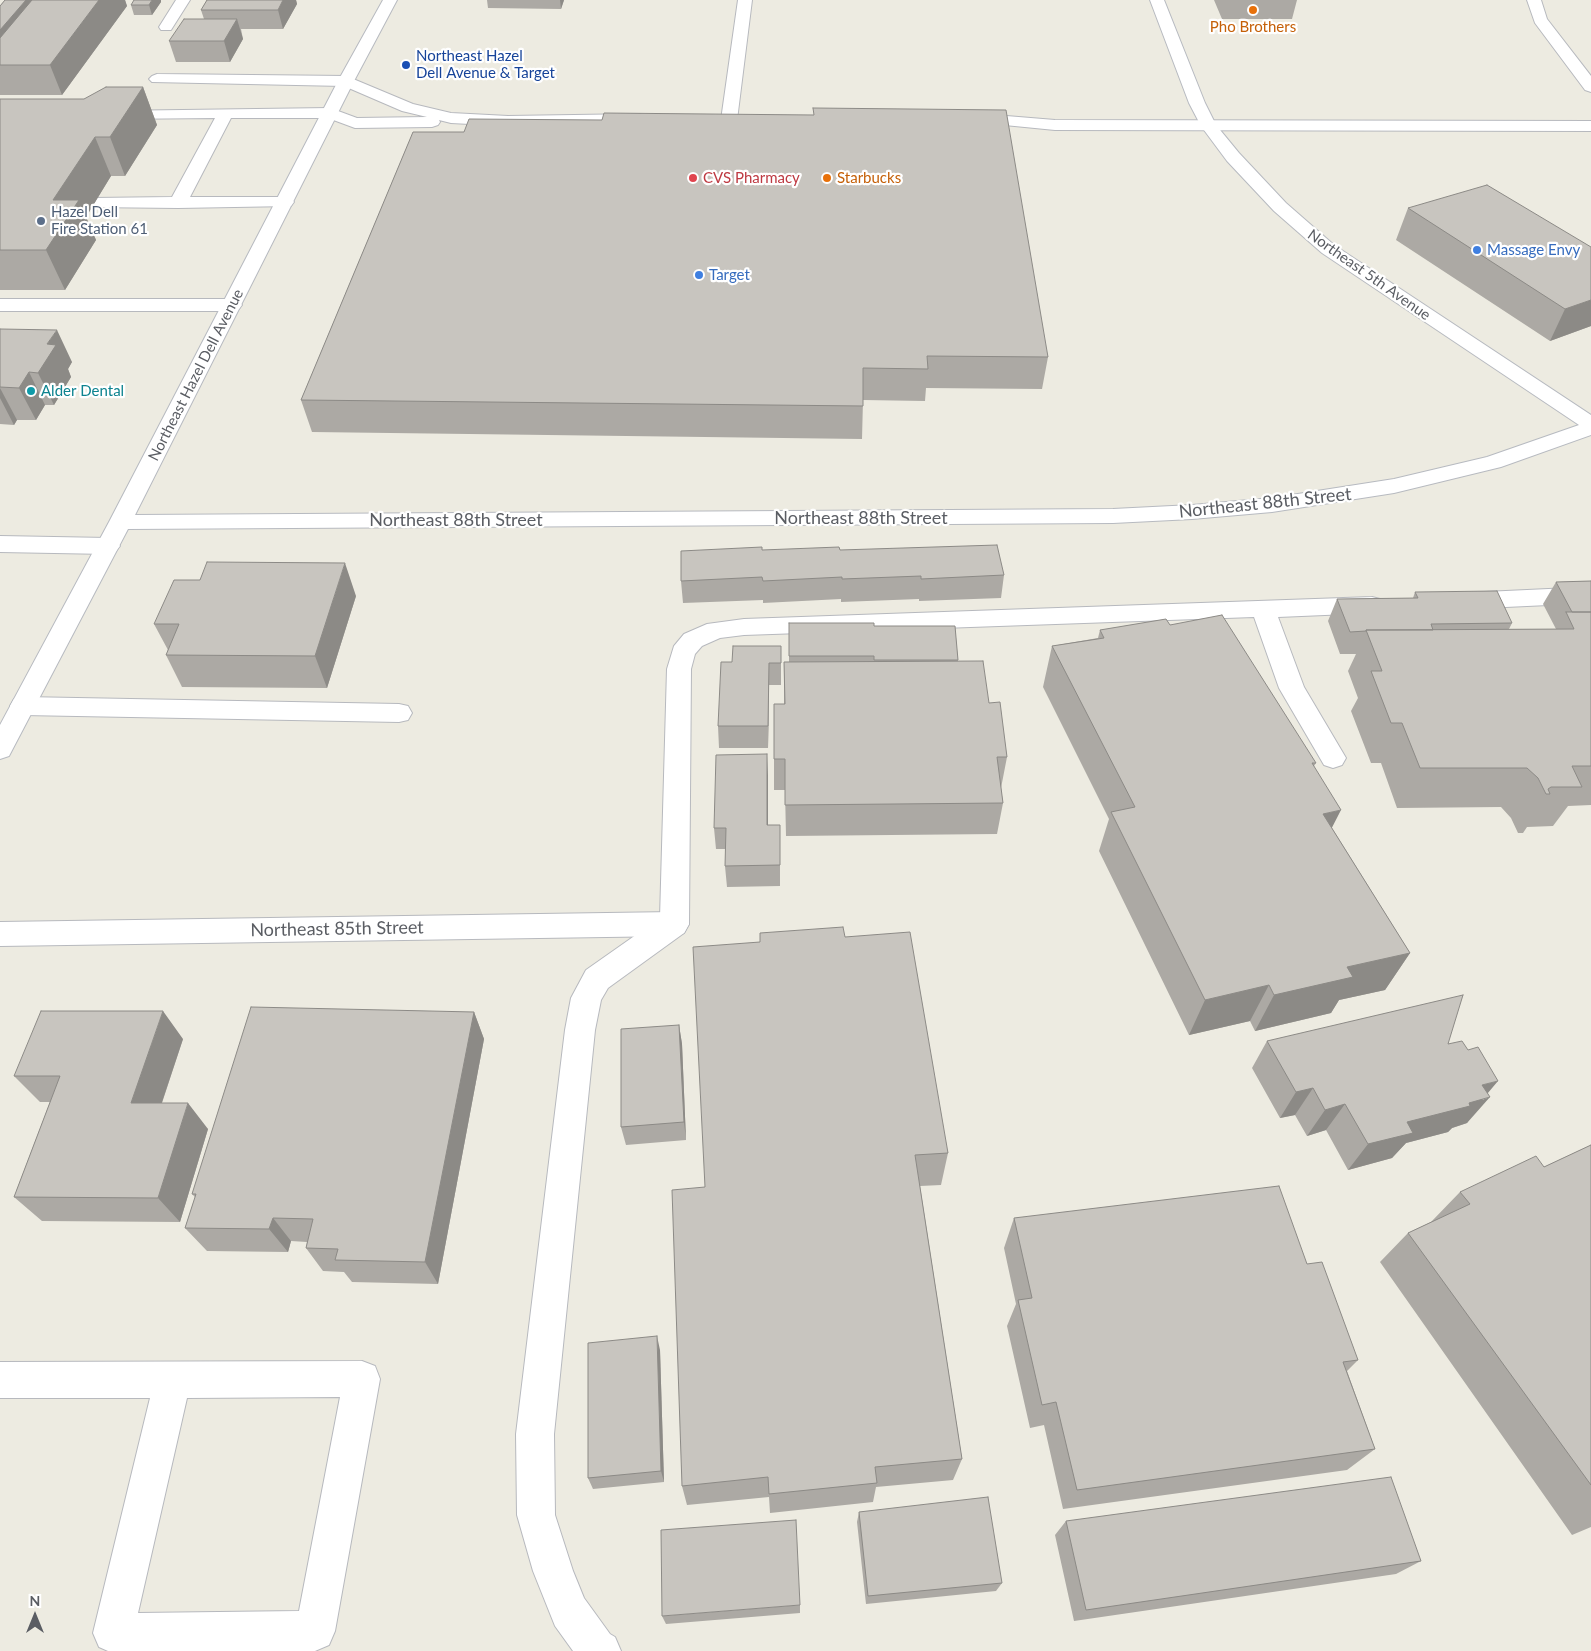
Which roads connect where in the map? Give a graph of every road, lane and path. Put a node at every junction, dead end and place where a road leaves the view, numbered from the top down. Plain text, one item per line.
1 (183, 0) edge
2 (390, 0) edge
3 (745, 0) edge
4 (1157, 0) edge
5 (1534, 0) edge
6 (166, 27) dead end
7 (157, 79) dead end
8 (346, 81) junction
9 (1591, 87) edge
10 (226, 113) junction
11 (330, 113) junction
12 (98, 114) edge
13 (951, 117) edge
14 (451, 118) junction
15 (660, 119) edge
16 (749, 119) edge
17 (710, 120) edge
18 (729, 120) junction
19 (1209, 126) junction
20 (1591, 126) edge
21 (285, 202) junction
22 (94, 203) dead end
23 (178, 203) junction
24 (0, 305) edge
25 (232, 305) junction
26 (1591, 424) edge
27 (1591, 428) edge
28 (120, 522) junction
29 (0, 544) edge
30 (108, 546) junction
31 (1591, 595) edge
32 (1436, 602) edge
33 (1398, 604) edge
34 (1263, 609) junction
35 (23, 706) junction
36 (399, 713) dead end
37 (0, 749) edge
38 (1333, 758) dead end
39 (674, 924) junction
40 (0, 934) edge
41 (0, 1380) edge
42 (173, 1380) junction
43 (602, 1651) edge

1 - 6 street
2 - 8 street, Northeast Hazel Dell Avenue
3 - 18 street
4 - 19 street, Northeast 5th Avenue
5 - 9 street
7 - 8 street
8 - 11 street, Northeast Hazel Dell Avenue
8 - 14 street
10 - 11 street
10 - 12 street
10 - 23 street
11 - 14 street
11 - 21 street, Northeast Hazel Dell Avenue
13 - 19 street
14 - 15 street
16 - 18 street
17 - 18 street
19 - 20 street
19 - 26 street, Northeast 5th Avenue
21 - 23 street
21 - 25 street, Northeast Hazel Dell Avenue
22 - 23 street
24 - 25 street
25 - 28 street, Northeast Hazel Dell Avenue
27 - 28 street, Northeast 88th Street
28 - 30 street, Northeast Hazel Dell Avenue
29 - 30 street
30 - 35 street, Northeast Hazel Dell Avenue
31 - 32 street
33 - 34 street
34 - 38 street
34 - 39 street
35 - 36 street
35 - 37 street, Northeast Hazel Dell Avenue
39 - 40 street, Northeast 85th Street
39 - 43 street
41 - 42 street
42 - 42 street

